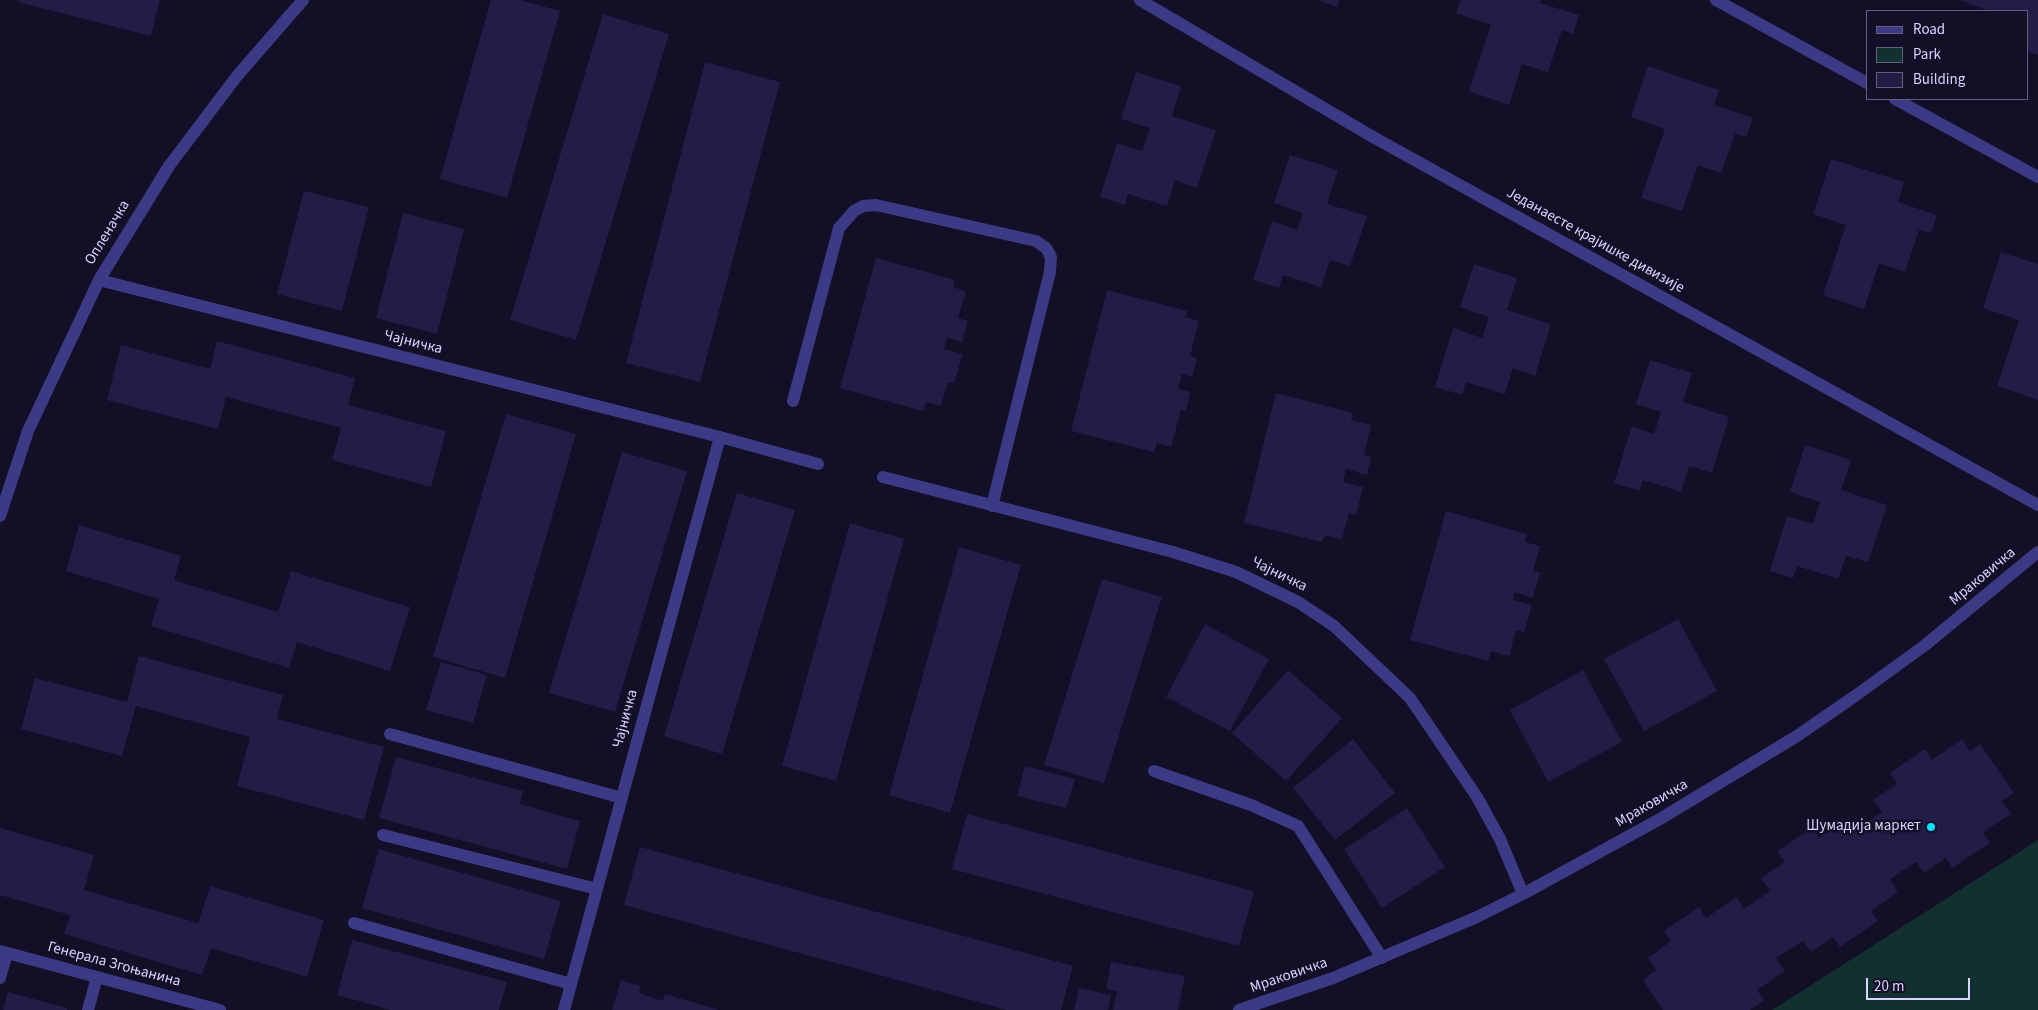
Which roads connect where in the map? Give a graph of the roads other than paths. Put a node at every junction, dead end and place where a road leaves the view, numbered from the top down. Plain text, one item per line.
1 (303, 0) edge
2 (1140, 0) edge
3 (1716, 0) edge
4 (1866, 82) edge
5 (1898, 100) edge
6 (2038, 177) edge
7 (99, 280) junction
8 (793, 400) dead end
9 (720, 437) junction
10 (818, 464) dead end
11 (883, 477) dead end
12 (2038, 505) edge
13 (992, 506) junction
14 (0, 516) edge
15 (2038, 552) edge
16 (390, 734) dead end
17 (1154, 771) dead end
18 (622, 798) junction
19 (383, 835) dead end
20 (597, 889) junction
21 (1523, 894) junction
22 (354, 923) dead end
23 (3, 952) edge
24 (1382, 958) junction
25 (97, 977) junction
26 (0, 978) edge
27 (571, 984) junction
28 (190, 1006) edge
29 (88, 1010) edge
30 (220, 1010) edge
31 (564, 1010) edge
32 (1239, 1010) edge

1 - 7 street, Опленачка
2 - 12 street, Једанаесте крајишке дивизије
3 - 4 street
5 - 6 street
7 - 9 street, Чајничка
7 - 14 street, Опленачка
8 - 13 street
9 - 10 street, Чајничка
9 - 18 street, Чајничка
11 - 13 street, Чајничка
13 - 21 street, Чајничка
15 - 21 street, Мраковичка
16 - 18 street
17 - 24 street
18 - 20 street, Чајничка
19 - 20 street
20 - 27 street, Чајничка
21 - 24 street, Мраковичка
22 - 27 street
23 - 25 street, Генерала Згоњанина
23 - 26 street
24 - 32 street, Мраковичка
25 - 28 street, Генерала Згоњанина
25 - 29 street
27 - 31 street, Чајничка
28 - 30 street, Генерала Згоњанина

